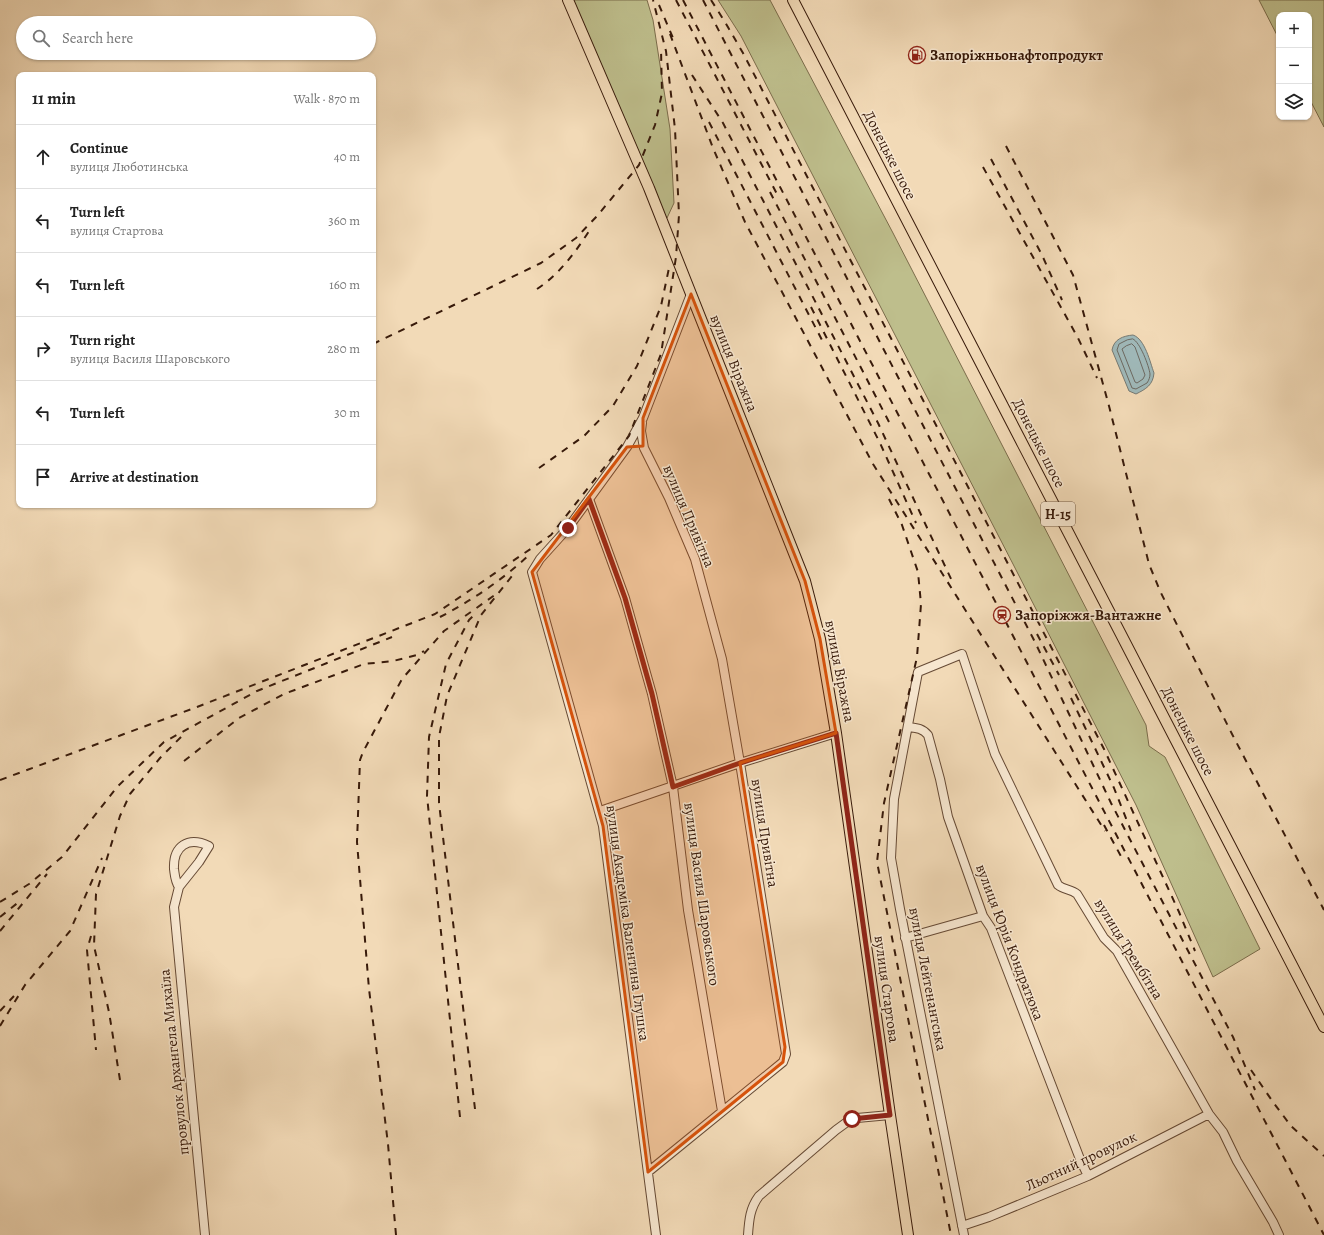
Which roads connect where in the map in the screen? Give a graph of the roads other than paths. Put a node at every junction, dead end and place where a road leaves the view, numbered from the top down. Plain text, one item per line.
1 (568, 0) edge
2 (793, 0) edge
3 (691, 294) junction
4 (643, 418) junction
5 (627, 447) junction
6 (644, 448) junction
7 (589, 499) junction
8 (962, 654) joint
9 (908, 727) junction
10 (836, 733) junction
11 (838, 747) joint
12 (740, 763) junction
13 (673, 787) junction
14 (600, 812) junction
15 (179, 887) junction
16 (983, 916) junction
17 (905, 938) junction
18 (1324, 1027) edge
19 (722, 1111) junction
20 (1208, 1114) junction
21 (890, 1115) junction
22 (648, 1172) junction
23 (1088, 1176) junction
24 (962, 1226) junction
25 (205, 1235) edge
26 (656, 1235) edge
27 (748, 1235) edge
28 (908, 1235) edge
29 (964, 1235) edge
30 (1279, 1235) edge

1 - 3 main road, вулиця Віражна
2 - 18 main road, Донецьке шосе / Н-15
3 - 4 street
3 - 10 main road, вулиця Віражна
4 - 5 street
4 - 6 street, вулиця Привітна
5 - 6 street
5 - 7 street
6 - 12 street, вулиця Привітна
7 - 13 street, вулиця Василя Шаровського
7 - 14 street, вулиця Академіка Валентина Глушка
8 - 9 street, вулиця Лейтенантська
8 - 20 street, вулиця Трембітна
9 - 16 street, вулиця Юрія Кондратюка
9 - 17 street, вулиця Лейтенантська
10 - 11 main road, вулиця Віражна
10 - 12 street
11 - 21 main road, вулиця Стартова
12 - 13 street
12 - 19 street, вулиця Привітна
13 - 14 street
13 - 19 street, вулиця Василя Шаровського
14 - 22 street, вулиця Академіка Валентина Глушка
15 - 15 street, провулок Архангела Михаїла
15 - 25 street, провулок Архангела Михаїла
16 - 17 street
16 - 23 street, вулиця Юрія Кондратюка
17 - 24 street, вулиця Лейтенантська
19 - 22 street, вулиця Привітна
20 - 23 street, Льотний провулок
20 - 30 street, вулиця Трембітна
21 - 27 street
21 - 28 main road, вулиця Стартова
22 - 26 street, вулиця Академіка Валентина Глушка
23 - 24 street, Льотний провулок
24 - 29 street, вулиця Лейтенантська

